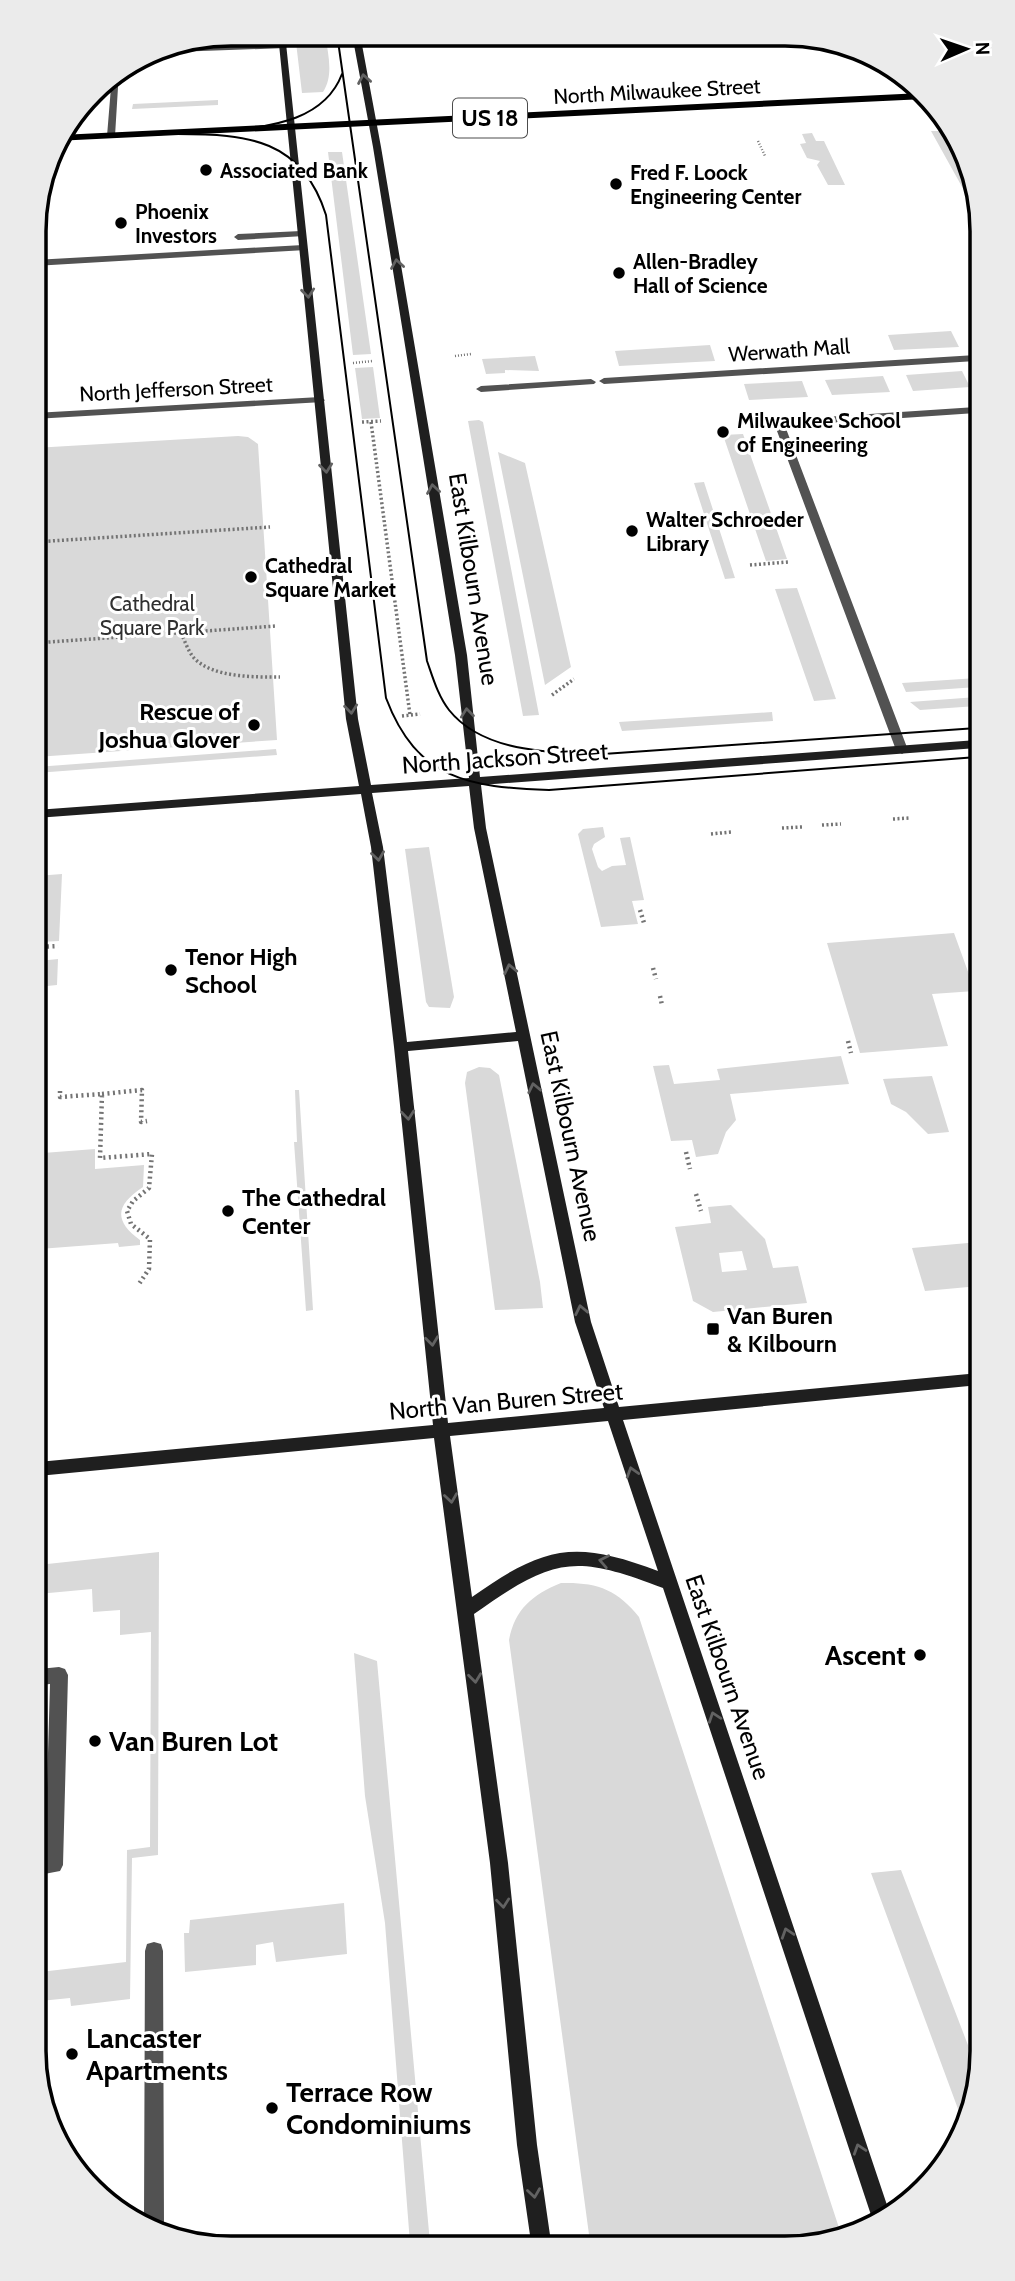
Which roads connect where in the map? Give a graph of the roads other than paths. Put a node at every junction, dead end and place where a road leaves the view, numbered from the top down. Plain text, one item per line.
1 (283, 46) joint
2 (358, 46) edge
3 (191, 50) edge
4 (115, 86) edge
5 (911, 97) edge
6 (373, 124) junction
7 (292, 128) junction
8 (111, 136) junction
9 (72, 137) edge
10 (301, 234) junction
11 (238, 237) dead end
12 (303, 248) junction
13 (46, 262) edge
14 (970, 358) edge
15 (604, 381) dead end
16 (591, 382) dead end
17 (481, 388) dead end
18 (320, 400) junction
19 (970, 410) edge
20 (46, 415) edge
21 (970, 745) edge
22 (902, 750) junction
23 (476, 781) junction
24 (366, 788) junction
25 (46, 813) edge
26 (524, 1036) junction
27 (401, 1047) junction
28 (969, 1380) edge
29 (615, 1414) junction
30 (441, 1430) junction
31 (46, 1468) edge
32 (669, 1583) junction
33 (466, 1610) junction
34 (46, 1676) edge
35 (46, 1866) edge
36 (154, 1951) dead end
37 (879, 2210) edge
38 (154, 2218) edge
39 (540, 2236) edge

1 - 3 street
1 - 7 street
6 -> 2 street, East Kilbourn Avenue
4 - 8 street
5 - 6 main road, North Milwaukee Street / US 18
6 - 7 main road, North Milwaukee Street / US 18
23 -> 6 street, East Kilbourn Avenue
7 - 8 main road, North Milwaukee Street / US 18
7 - 10 street
8 - 9 main road, North Milwaukee Street / US 18
10 - 11 street
10 - 12 street
12 - 13 street
12 -> 18 street
14 - 15 street, Werwath Mall
16 - 17 street
18 - 20 street, North Jefferson Street
18 -> 24 street
19 - 22 street
21 - 22 street, North Jackson Street
22 - 23 street, North Jackson Street
23 - 24 street, North Jackson Street
26 -> 23 street, East Kilbourn Avenue
24 - 25 street, North Jackson Street
24 -> 27 street
26 - 27 street
29 -> 26 street, East Kilbourn Avenue
27 -> 30 street
28 - 29 street, North Van Buren Street
29 - 30 street, North Van Buren Street
32 -> 29 street, East Kilbourn Avenue
30 - 31 street, North Van Buren Street
30 -> 33 street
32 -> 33 street
37 -> 32 street, East Kilbourn Avenue
33 -> 39 street
34 - 35 street
36 - 38 street

